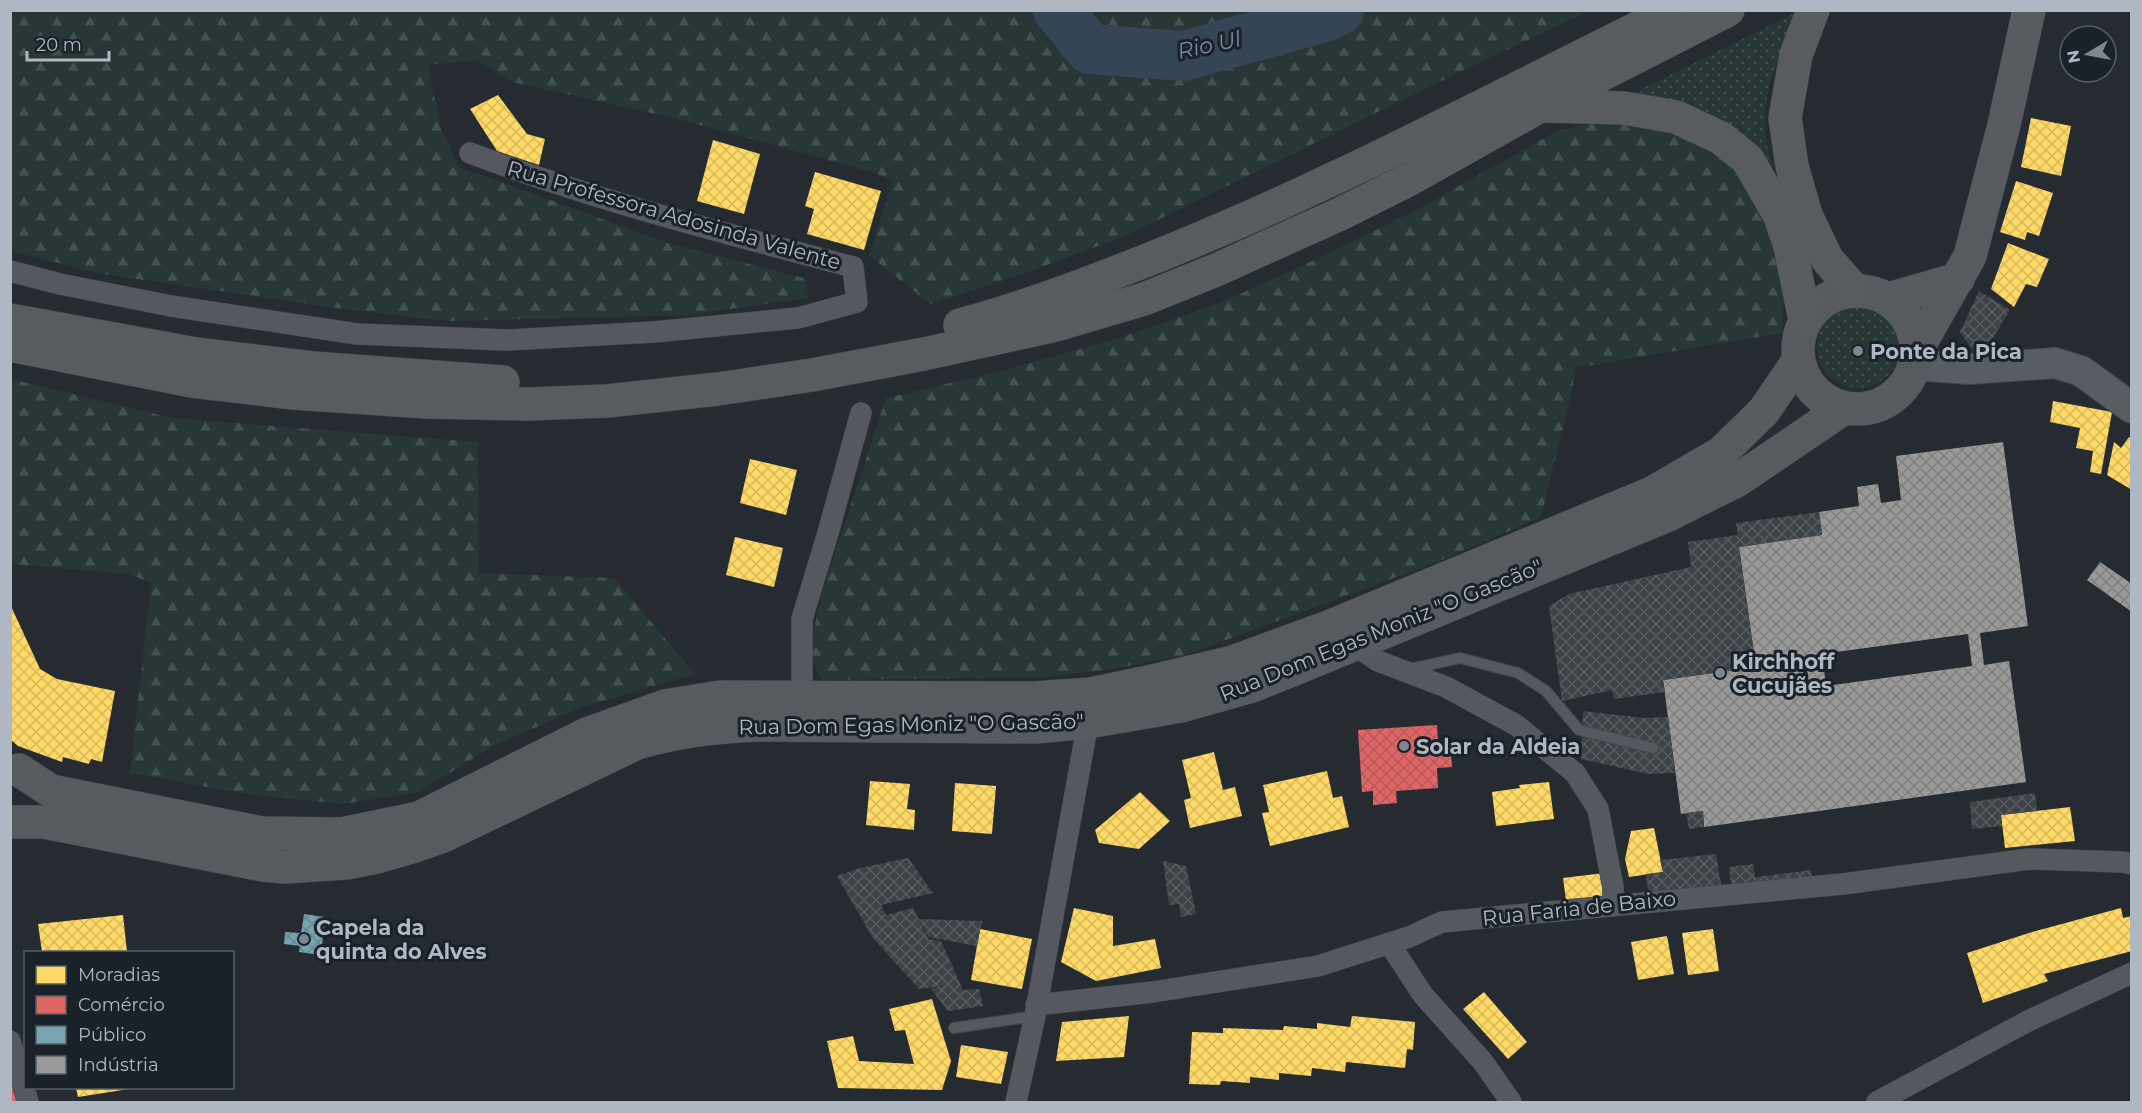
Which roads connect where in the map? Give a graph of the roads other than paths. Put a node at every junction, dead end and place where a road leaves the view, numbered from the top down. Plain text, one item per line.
1 (1674, 10) edge
2 (1728, 10) edge
3 (1813, 10) edge
4 (2029, 10) edge
5 (1540, 106) junction
6 (470, 153) dead end
7 (10, 271) edge
8 (1958, 279) junction
9 (1854, 290) junction
10 (1888, 299) junction
11 (10, 320) edge
12 (1805, 320) junction
13 (10, 345) edge
14 (1915, 358) junction
15 (1798, 361) junction
16 (1844, 408) junction
17 (2132, 408) edge
18 (861, 413) dead end
19 (1342, 635) junction
20 (1404, 670) junction
21 (802, 698) junction
22 (1088, 722) junction
23 (1653, 748) dead end
24 (15, 763) edge
25 (11, 823) edge
26 (2132, 864) edge
27 (1614, 906) junction
28 (1389, 943) junction
29 (2132, 974) edge
30 (1035, 1011) junction
31 (954, 1028) dead end
32 (10, 1041) edge
33 (24, 1088) edge
34 (1016, 1102) edge
35 (1511, 1102) edge
36 (1877, 1102) edge

1 - 11 highway
2 - 5 highway
3 - 9 highway
4 - 8 main road
5 - 12 highway
5 - 13 highway
6 - 7 street, Rua Professora Adosinda Valente
8 - 10 main road
8 - 14 main road
9 - 10 main road
9 - 12 main road
10 - 14 main road
12 - 15 main road
14 - 16 main road
14 - 17 street
15 - 16 main road
15 - 19 main road, Rua Dom Egas Moniz "O Gascão"
16 - 19 main road, Rua Dom Egas Moniz "O Gascão"
18 - 21 street
19 - 20 street
19 - 21 main road, Rua Dom Egas Moniz "O Gascão"
19 - 22 main road, Rua Dom Egas Moniz "O Gascão"
20 - 23 lane
20 - 27 street
21 - 24 main road, Rua Dom Egas Moniz "O Gascão"
22 - 25 main road, Rua Dom Egas Moniz "O Gascão"
22 - 30 street
24 - 25 main road
26 - 27 street, Rua Faria de Baixo
27 - 28 street, Rua Faria de Baixo
28 - 30 street, Rua Faria de Baixo
28 - 35 street
29 - 36 street
30 - 31 lane
30 - 34 street
32 - 33 street

